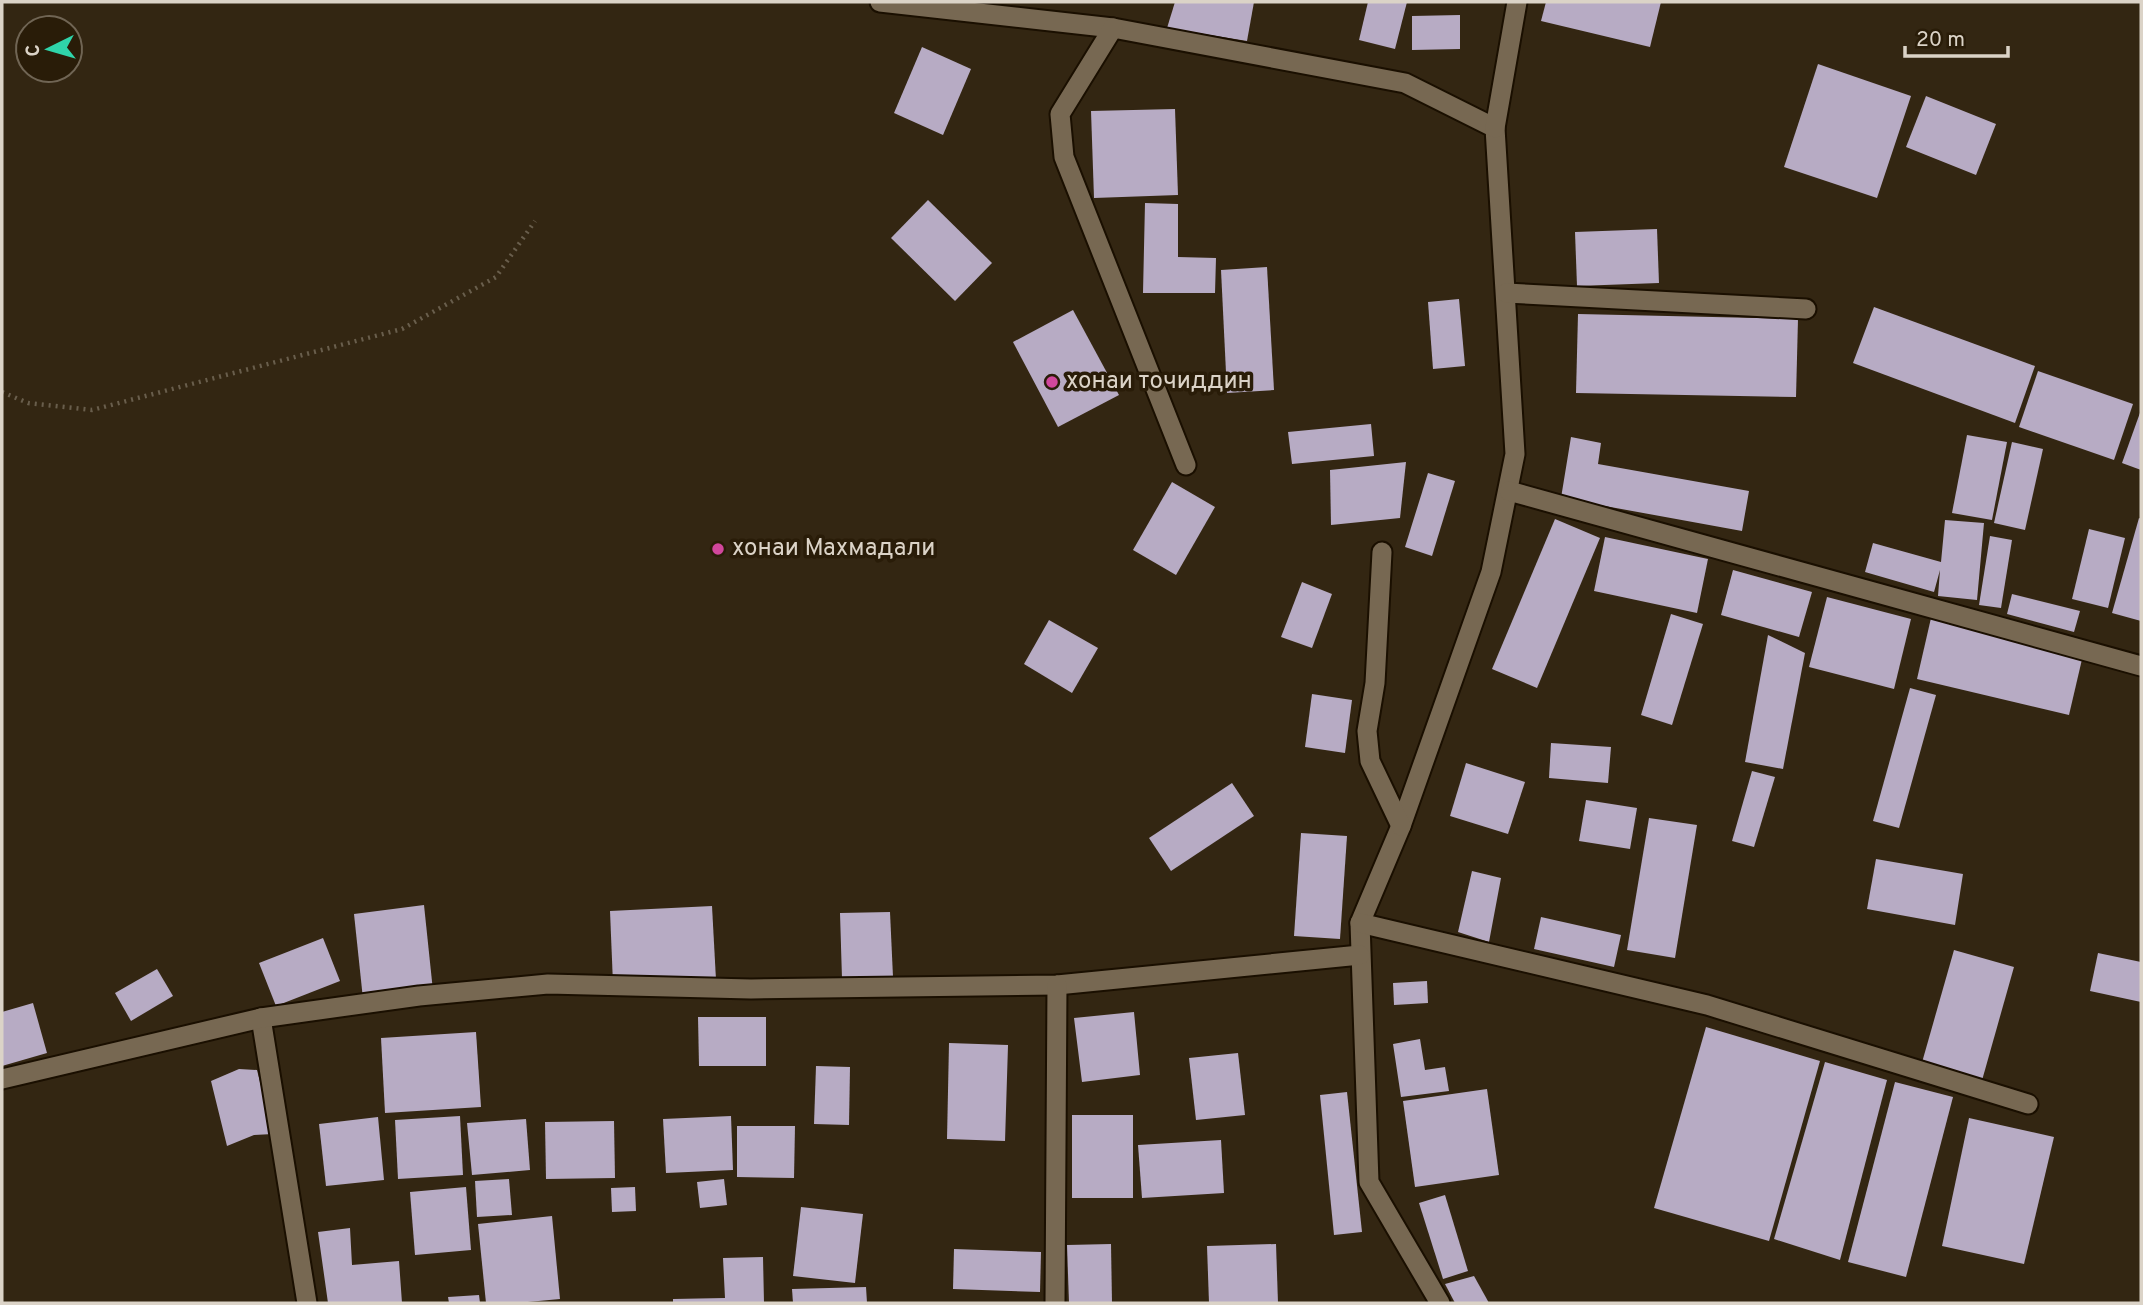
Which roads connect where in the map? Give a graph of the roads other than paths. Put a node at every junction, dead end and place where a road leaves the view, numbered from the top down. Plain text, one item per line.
1 (880, 2) edge
2 (1517, 2) edge
3 (1113, 29) junction
4 (1495, 128) junction
5 (1506, 293) junction
6 (1806, 309) dead end
7 (1186, 465) dead end
8 (1509, 492) junction
9 (1382, 552) dead end
10 (2141, 666) edge
11 (1401, 826) junction
12 (1360, 923) junction
13 (1360, 955) junction
14 (1057, 985) junction
15 (261, 1018) junction
16 (2, 1079) edge
17 (2028, 1104) dead end
18 (307, 1303) edge
19 (1055, 1303) edge
20 (1440, 1303) edge

1 - 3 street
2 - 4 street
3 - 4 street
3 - 7 street
4 - 5 street
5 - 6 street
5 - 8 street
8 - 10 street
8 - 11 street
9 - 11 street
11 - 12 street
12 - 13 street
12 - 17 street
13 - 14 street
13 - 20 street
14 - 15 street
14 - 19 street
15 - 16 street
15 - 18 street

